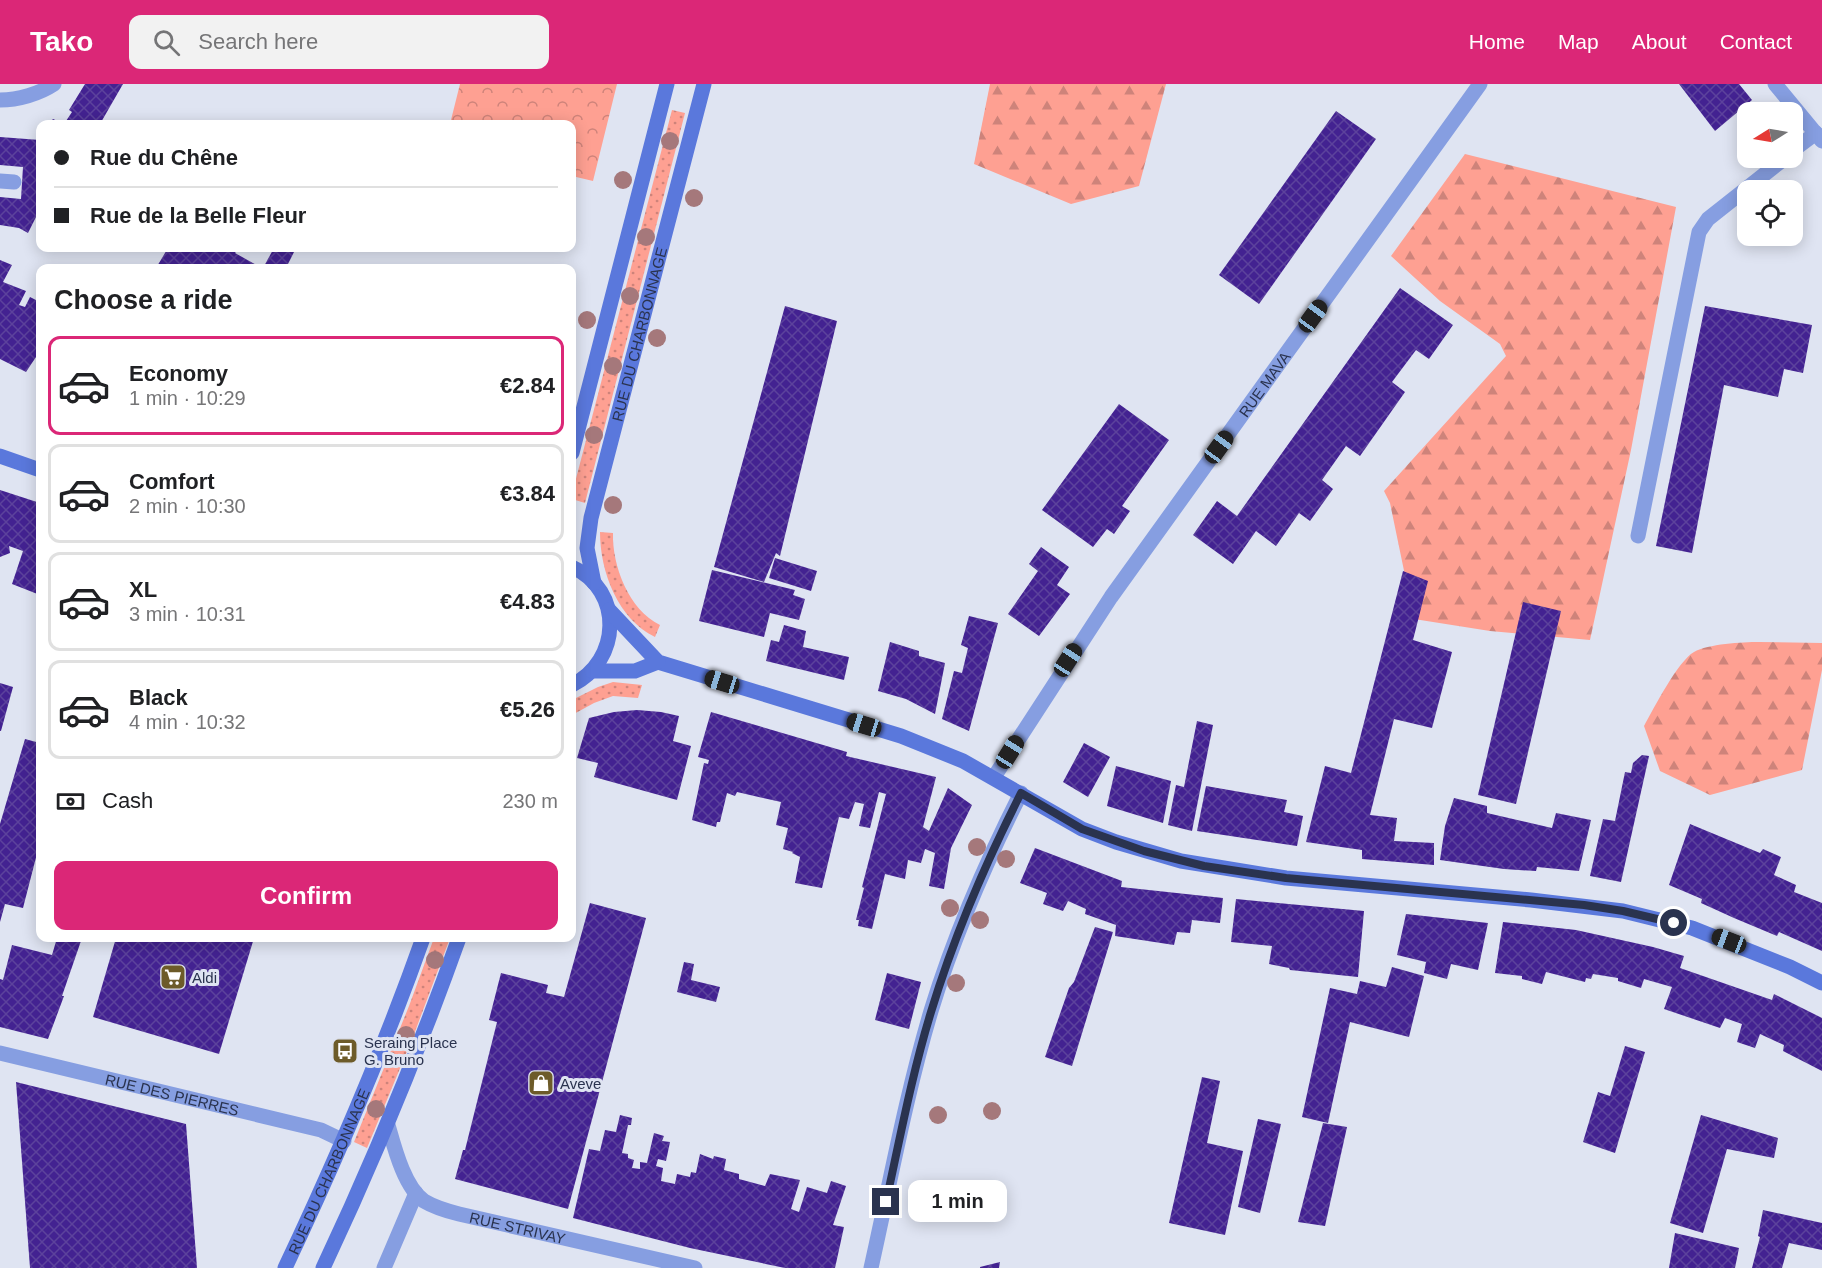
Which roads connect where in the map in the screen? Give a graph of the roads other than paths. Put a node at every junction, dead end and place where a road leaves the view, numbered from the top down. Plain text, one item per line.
1 (54, 84) edge
2 (667, 84) edge
3 (704, 84) edge
4 (1480, 84) edge
5 (1775, 84) edge
6 (0, 100) edge
7 (1819, 137) edge
8 (1803, 146) edge
9 (1772, 168) edge
10 (576, 437) edge
11 (0, 456) edge
12 (36, 469) edge
13 (1638, 536) dead end
14 (576, 569) edge
15 (594, 583) junction
16 (609, 610) junction
17 (658, 663) junction
18 (592, 672) junction
19 (576, 682) edge
20 (994, 777) junction
21 (1021, 793) junction
22 (422, 942) edge
23 (458, 942) edge
24 (1822, 983) edge
25 (0, 1053) edge
26 (388, 1125) junction
27 (344, 1141) junction
28 (416, 1193) junction
29 (285, 1268) edge
30 (323, 1268) edge
31 (384, 1268) edge
32 (695, 1268) edge
33 (871, 1268) edge

1 - 6 street
2 - 10 main road
3 - 15 main road, RUE DU CHARBONNAGE
4 - 20 street, RUE MAVA
5 - 7 street
7 - 8 street
9 - 13 street
11 - 12 main road
14 - 15 main road
15 - 16 main road
16 - 17 main road
16 - 18 main road
17 - 18 main road
17 - 20 main road
18 - 19 main road
20 - 21 main road
21 - 24 main road
21 - 33 street
22 - 27 main road, RUE DU CHARBONNAGE
23 - 26 main road
25 - 27 street, RUE DES PIERRES
26 - 28 street
26 - 30 main road
27 - 29 main road, RUE DU CHARBONNAGE
28 - 31 street
28 - 32 street, RUE STRIVAY

